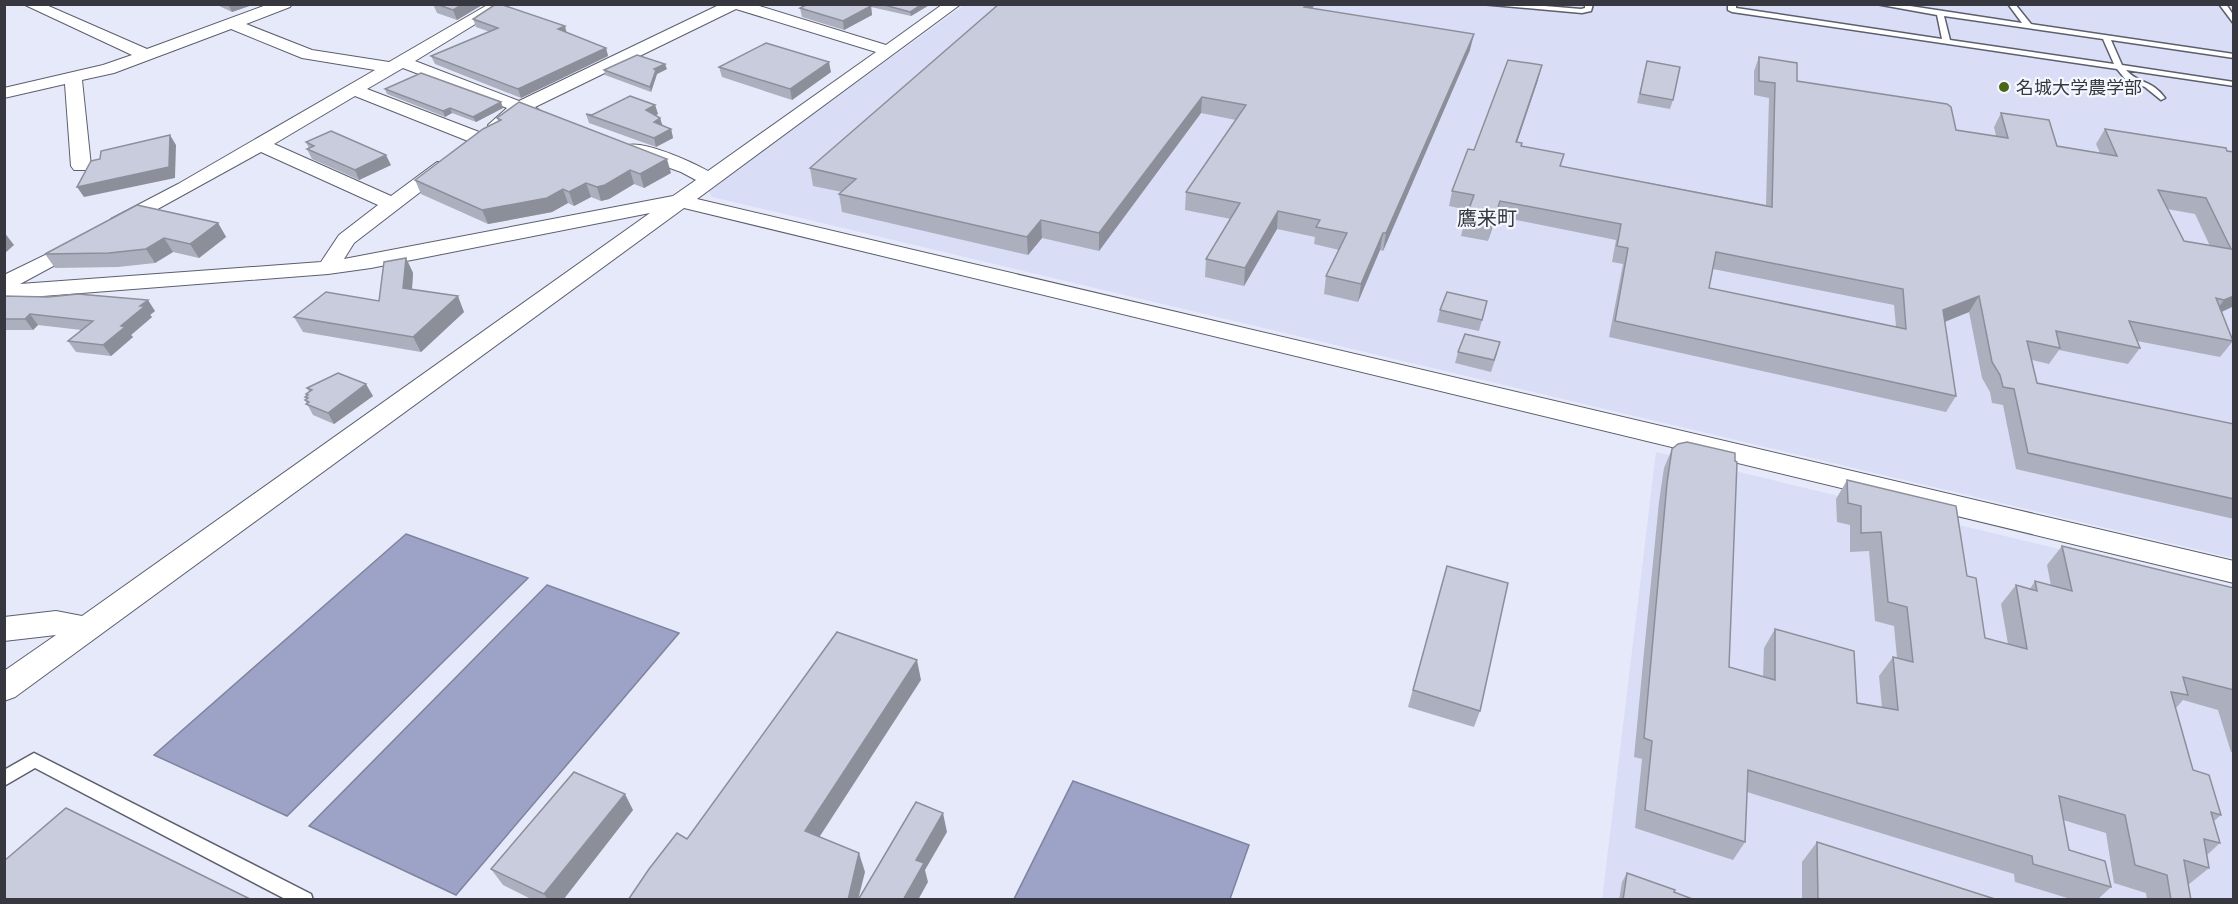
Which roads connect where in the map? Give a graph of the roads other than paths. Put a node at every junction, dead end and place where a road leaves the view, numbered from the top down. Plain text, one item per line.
1 (30, 4) edge
2 (285, 4) edge
3 (501, 4) edge
4 (734, 4) edge
5 (954, 4) edge
6 (1484, 4) edge
7 (1589, 4) edge
8 (1732, 4) edge
9 (1879, 4) edge
10 (2011, 4) edge
11 (2222, 4) edge
12 (1940, 13) junction
13 (2234, 22) edge
14 (232, 24) junction
15 (2028, 26) junction
16 (2105, 36) junction
17 (1946, 41) junction
18 (889, 51) junction
19 (146, 55) junction
20 (2234, 56) edge
21 (397, 65) junction
22 (2120, 67) junction
23 (73, 78) junction
24 (2234, 84) edge
25 (354, 90) junction
26 (4, 93) edge
27 (2161, 98) dead end
28 (520, 107) junction
29 (554, 119) edge
30 (480, 139) junction
31 (259, 144) junction
32 (621, 144) edge
33 (81, 166) dead end
34 (709, 180) junction
35 (679, 201) junction
36 (392, 204) junction
37 (328, 268) junction
38 (4, 284) edge
39 (4, 292) edge
40 (2234, 572) edge
41 (87, 628) junction
42 (4, 629) edge
43 (4, 688) edge
44 (4, 779) edge
45 (304, 900) edge

1 - 19 street
2 - 14 street
3 - 21 street
4 - 18 street
4 - 28 street
5 - 18 street
6 - 7 lane
8 - 17 lane
9 - 12 lane
10 - 15 lane
11 - 13 lane
12 - 15 lane
12 - 17 lane
14 - 19 street
14 - 21 street
15 - 16 lane
16 - 20 lane
16 - 22 lane
17 - 22 lane
18 - 34 street
19 - 23 street
21 - 25 street
21 - 28 street
22 - 24 lane
22 - 27 lane
23 - 26 street
23 - 33 street
25 - 30 street
25 - 31 street
28 - 29 street
28 - 30 street
30 - 36 street
31 - 36 street
31 - 38 street
32 - 34 street
34 - 35 street
35 - 37 street
35 - 40 street
35 - 41 street
36 - 37 street
37 - 39 street
41 - 42 street
41 - 43 street
44 - 45 lane

